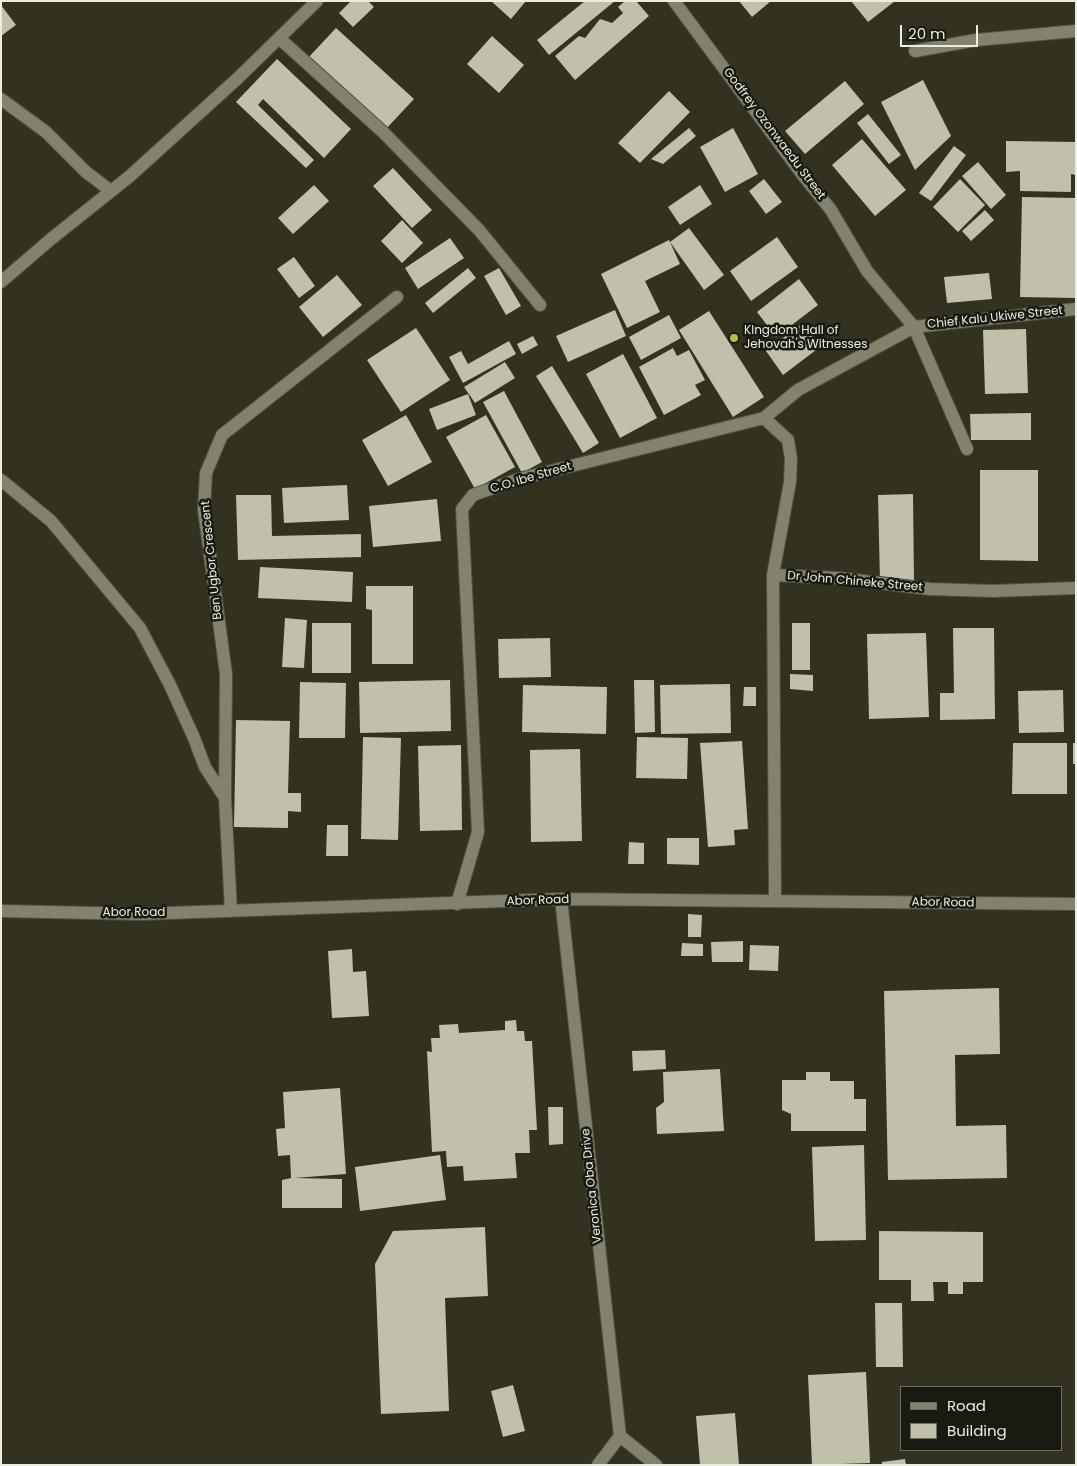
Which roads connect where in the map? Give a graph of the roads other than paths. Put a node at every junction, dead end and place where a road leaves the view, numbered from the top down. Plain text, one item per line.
1 (317, 1) edge
2 (674, 1) edge
3 (1076, 32) edge
4 (279, 38) junction
5 (915, 51) dead end
6 (1, 99) edge
7 (111, 191) junction
8 (1, 282) edge
9 (397, 297) dead end
10 (540, 305) dead end
11 (1076, 309) edge
12 (914, 327) junction
13 (764, 418) junction
14 (967, 449) dead end
15 (1, 480) edge
16 (772, 575) junction
17 (1076, 588) edge
18 (225, 798) junction
19 (561, 899) junction
20 (774, 901) junction
21 (457, 904) junction
22 (1076, 904) edge
23 (1, 911) edge
24 (231, 911) junction
25 (620, 1436) junction
26 (598, 1465) edge
27 (656, 1465) edge

1 - 4 street
2 - 12 street, Godfrey Ozonwaedu Street
3 - 5 street
4 - 7 street
4 - 10 street
6 - 7 street
7 - 8 street
9 - 18 street, Ben Ugbor Crescent
11 - 12 street, Chief Kalu Ukiwe Street
12 - 13 street, C.O. Ibe Street
12 - 14 street, Godfrey Ozonwaedu Street
13 - 16 street, Dr John Chineke Street
13 - 21 street, C.O. Ibe Street
15 - 18 street
16 - 17 street, Dr John Chineke Street
16 - 20 street
18 - 24 street, Ben Ugbor Crescent
19 - 20 street, Abor Road
19 - 21 street, Abor Road
19 - 25 street, Veronica Oba Drive
20 - 22 street, Abor Road
21 - 24 street, Abor Road
23 - 24 street, Abor Road
25 - 26 street
25 - 27 street

